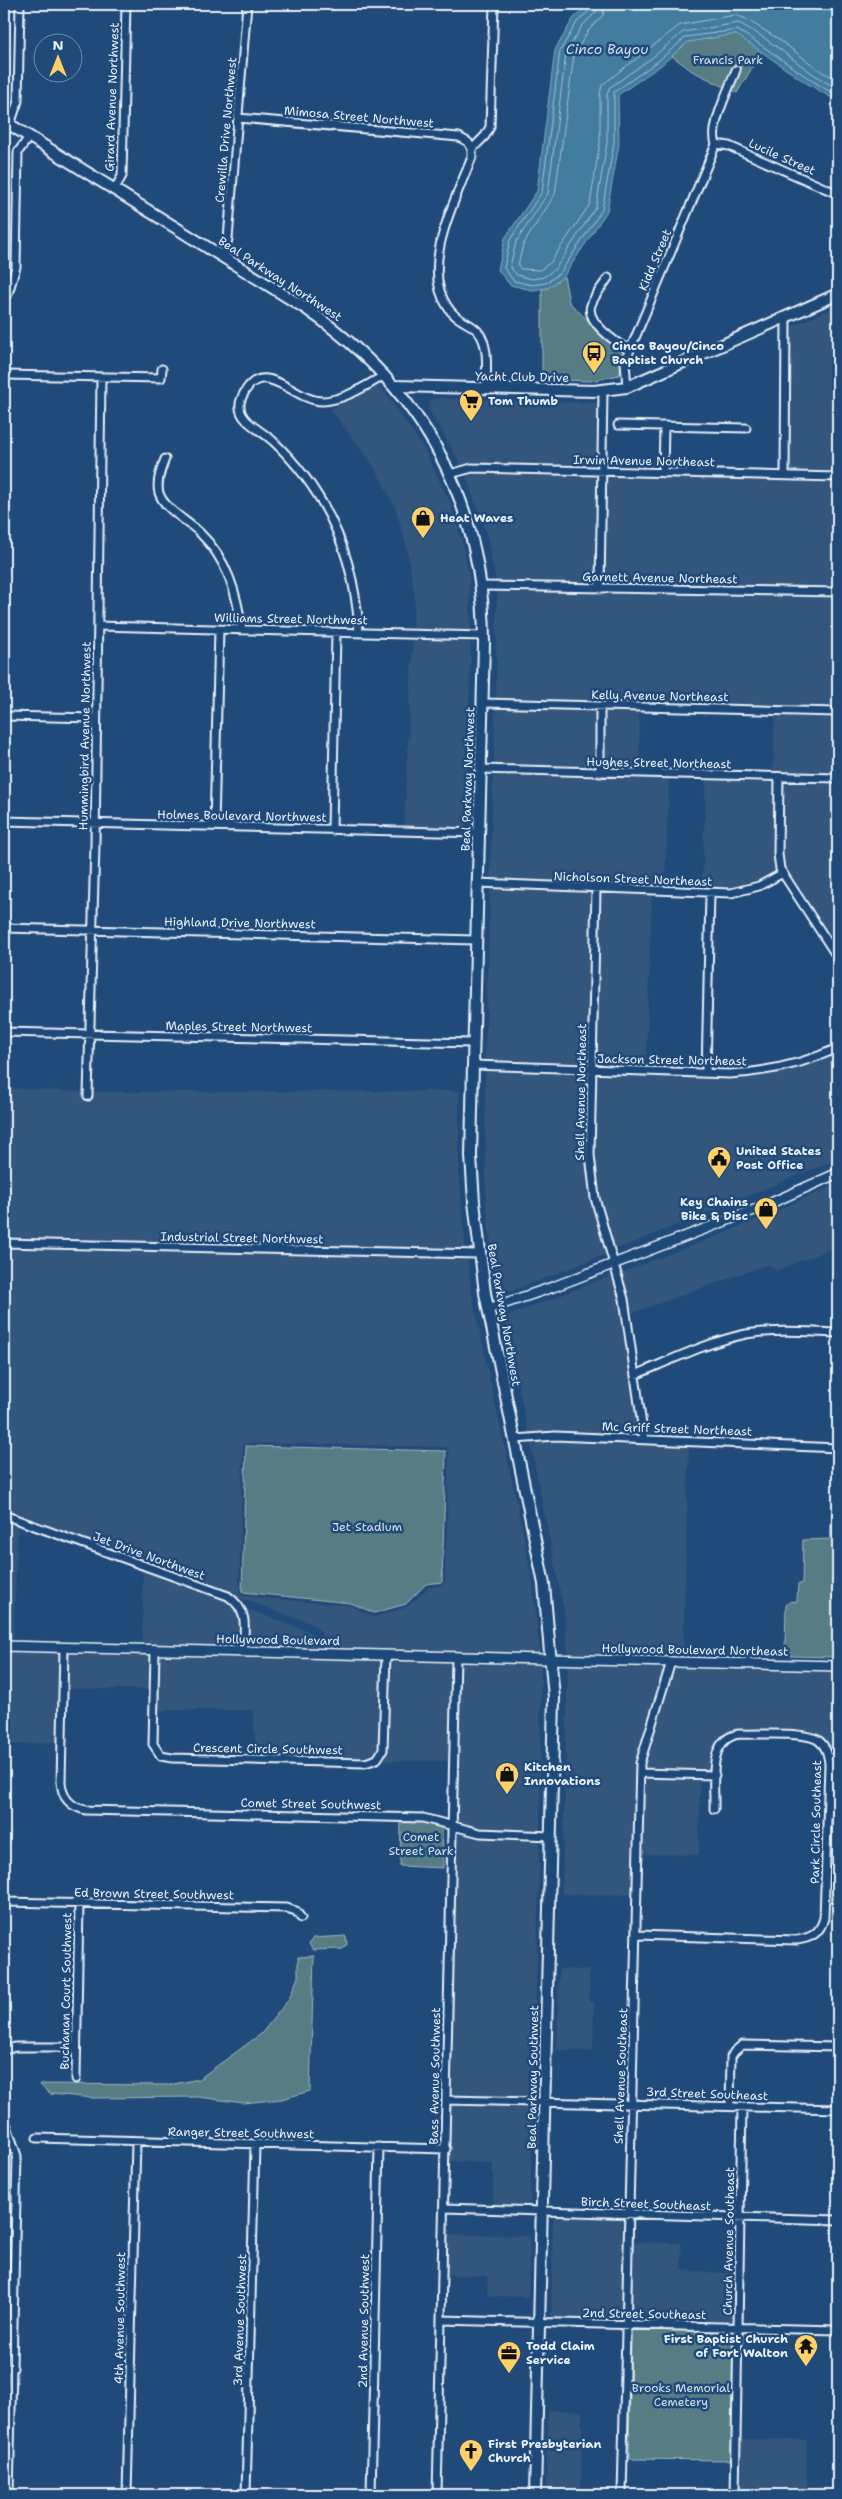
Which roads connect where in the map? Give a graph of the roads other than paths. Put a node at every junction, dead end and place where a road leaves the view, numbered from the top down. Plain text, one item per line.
1 (20, 4) edge
2 (126, 4) edge
3 (247, 4) edge
4 (494, 4) edge
5 (736, 70) dead end
6 (238, 118) junction
7 (7, 123) edge
8 (29, 137) junction
9 (716, 144) junction
10 (472, 149) junction
11 (114, 190) junction
12 (838, 194) edge
13 (223, 257) junction
14 (608, 278) dead end
15 (8, 294) dead end
16 (838, 294) edge
17 (786, 317) junction
18 (629, 350) junction
19 (162, 369) dead end
20 (4, 374) edge
21 (385, 375) junction
22 (101, 376) junction
23 (396, 386) junction
24 (627, 386) junction
25 (486, 388) junction
26 (603, 390) junction
27 (618, 425) dead end
28 (664, 426) junction
29 (746, 428) dead end
30 (164, 459) dead end
31 (602, 471) junction
32 (663, 472) junction
33 (450, 474) junction
34 (785, 476) junction
35 (838, 477) edge
36 (481, 586) junction
37 (600, 589) junction
38 (838, 592) edge
39 (98, 626) junction
40 (219, 629) junction
41 (242, 630) junction
42 (336, 632) junction
43 (359, 632) junction
44 (484, 636) junction
45 (482, 703) junction
46 (600, 706) junction
47 (838, 712) edge
48 (4, 716) edge
49 (96, 718) junction
50 (480, 769) junction
51 (600, 772) junction
52 (779, 777) junction
53 (838, 778) edge
54 (4, 821) edge
55 (95, 823) junction
56 (214, 826) junction
57 (332, 830) junction
58 (479, 833) junction
59 (783, 873) junction
60 (477, 883) junction
61 (596, 889) junction
62 (710, 893) junction
63 (4, 928) edge
64 (93, 931) junction
65 (476, 940) junction
66 (838, 958) edge
67 (4, 1032) edge
68 (90, 1034) junction
69 (473, 1043) junction
70 (838, 1048) edge
71 (472, 1065) junction
72 (591, 1070) junction
73 (706, 1073) junction
74 (88, 1096) dead end
75 (838, 1173) edge
76 (4, 1243) edge
77 (479, 1254) junction
78 (614, 1264) junction
79 (488, 1309) junction
80 (838, 1333) edge
81 (635, 1375) junction
82 (515, 1439) junction
83 (644, 1439) junction
84 (838, 1448) edge
85 (4, 1515) edge
86 (4, 1646) edge
87 (64, 1648) junction
88 (155, 1650) junction
89 (243, 1652) junction
90 (386, 1655) junction
91 (456, 1657) junction
92 (552, 1659) junction
93 (671, 1662) junction
94 (838, 1666) edge
95 (640, 1773) junction
96 (715, 1775) junction
97 (714, 1809) dead end
98 (452, 1826) junction
99 (552, 1836) junction
100 (4, 1902) edge
101 (79, 1904) junction
102 (301, 1918) dead end
103 (637, 1935) junction
104 (76, 2047) junction
105 (838, 2047) edge
106 (4, 2050) edge
107 (76, 2079) dead end
108 (447, 2100) junction
109 (545, 2102) junction
110 (632, 2104) junction
111 (730, 2106) junction
112 (742, 2106) junction
113 (838, 2109) edge
114 (4, 2117) edge
115 (37, 2138) dead end
116 (136, 2142) junction
117 (255, 2144) junction
118 (380, 2148) junction
119 (446, 2149) junction
120 (444, 2208) junction
121 (542, 2212) junction
122 (629, 2215) junction
123 (741, 2217) junction
124 (838, 2220) edge
125 (441, 2320) junction
126 (540, 2323) junction
127 (626, 2325) junction
128 (739, 2327) junction
129 (838, 2330) edge
130 (4, 2368) edge
131 (13, 2368) junction
132 (9, 2495) edge
133 (126, 2495) edge
134 (246, 2495) edge
135 (371, 2495) edge
136 (437, 2495) edge
137 (535, 2495) edge
138 (622, 2495) edge
139 (735, 2495) edge

1 - 7 street
2 - 11 street, Girard Avenue Northwest
3 - 6 street, Crewilla Drive Northwest
4 - 10 street
5 - 9 street, Kidd Street
6 - 10 street, Mimosa Street Northwest
6 - 13 street, Crewilla Drive Northwest
7 - 8 main road, Beal Parkway Northwest
8 - 11 main road, Beal Parkway Northwest
8 - 15 street
9 - 12 street, Lucile Street
9 - 18 street, Kidd Street
10 - 25 street
11 - 13 main road, Beal Parkway Northwest
13 - 21 main road, Beal Parkway Northwest
14 - 18 street
16 - 17 main road, Yacht Club Drive
17 - 24 main road, Yacht Club Drive
17 - 34 street
18 - 24 street, Kidd Street
19 - 22 street
20 - 22 street
21 - 23 main road, Beal Parkway Northwest
21 - 43 street
22 - 39 street, Hummingbird Avenue Northwest
23 - 25 main road, Yacht Club Drive
23 - 33 main road, Beal Parkway Northwest
24 - 26 main road, Yacht Club Drive
25 - 26 main road, Yacht Club Drive
26 - 31 street
27 - 28 street
28 - 29 street
28 - 32 street
30 - 41 street
31 - 32 street, Irwin Avenue Northeast
31 - 33 street, Irwin Avenue Northeast
31 - 37 street
32 - 34 street, Irwin Avenue Northeast
33 - 36 main road, Beal Parkway Northwest
34 - 35 street, Irwin Avenue Northeast
36 - 37 street, Garnett Avenue Northeast
36 - 44 main road, Beal Parkway Northwest
37 - 38 street, Garnett Avenue Northeast
39 - 40 street, Williams Street Northwest
39 - 49 street, Hummingbird Avenue Northwest
40 - 41 street, Williams Street Northwest
40 - 56 street
41 - 42 street, Williams Street Northwest
42 - 43 street, Williams Street Northwest
42 - 57 street
43 - 44 street, Williams Street Northwest
44 - 45 main road, Beal Parkway Northwest
45 - 46 street, Kelly Avenue Northeast
45 - 50 main road, Beal Parkway Northwest
46 - 47 street, Kelly Avenue Northeast
46 - 51 street
48 - 49 street
49 - 55 street, Hummingbird Avenue Northwest
50 - 51 street, Hughes Street Northeast
50 - 58 main road, Beal Parkway Northwest
51 - 52 street, Hughes Street Northeast
52 - 53 street, Hughes Street Northeast
52 - 59 street
54 - 55 street, Holmes Boulevard Northwest
55 - 56 street, Holmes Boulevard Northwest
55 - 64 street, Hummingbird Avenue Northwest
56 - 57 street, Holmes Boulevard Northwest
57 - 58 street, Holmes Boulevard Northwest
58 - 60 main road, Beal Parkway Northwest
59 - 62 street, Nicholson Street Northeast
59 - 66 street
60 - 61 street, Nicholson Street Northeast
60 - 65 main road, Beal Parkway Northwest
61 - 62 street, Nicholson Street Northeast
61 - 72 street, Shell Avenue Northeast
62 - 73 street
63 - 64 street, Highland Drive Northwest
64 - 65 street, Highland Drive Northwest
64 - 68 street, Hummingbird Avenue Northwest
65 - 69 main road, Beal Parkway Northwest
67 - 68 street, Maples Street Northwest
68 - 69 street, Maples Street Northwest
68 - 74 street, Hummingbird Avenue Northwest
69 - 71 main road, Beal Parkway Northwest
70 - 73 street, Jackson Street Northeast
71 - 72 street, Jackson Street Northeast
71 - 77 main road, Beal Parkway Northwest
72 - 73 street, Jackson Street Northeast
72 - 78 street, Shell Avenue Northeast
75 - 78 street
76 - 77 street, Industrial Street Northwest
77 - 79 main road, Beal Parkway Northwest
78 - 79 street
78 - 81 street, Shell Avenue Northeast
79 - 82 main road, Beal Parkway Northwest
80 - 81 street
81 - 83 street, Shell Avenue Northeast
82 - 83 street, Mc Griff Street Northeast
82 - 92 main road, Beal Parkway Northwest
83 - 84 street, Mc Griff Street Northeast
85 - 89 street, Jet Drive Northwest
86 - 87 street, Hollywood Boulevard
87 - 88 street, Hollywood Boulevard
87 - 98 street, Comet Street Southwest
88 - 89 street, Hollywood Boulevard
88 - 90 street, Crescent Circle Southwest
89 - 90 street, Hollywood Boulevard
90 - 91 street, Hollywood Boulevard
91 - 92 street, Hollywood Boulevard
91 - 98 street, Bass Avenue Southwest
92 - 93 street, Hollywood Boulevard Northeast
92 - 99 main road, Beal Parkway Southwest
93 - 94 street, Hollywood Boulevard Northeast
93 - 95 street, Shell Avenue Southeast
95 - 96 street
95 - 103 street, Shell Avenue Southeast
96 - 97 street, Park Circle Southeast
96 - 103 street, Park Circle Southeast
98 - 99 street, Comet Street Southwest
98 - 108 street, Bass Avenue Southwest
99 - 109 main road, Beal Parkway Southwest
100 - 101 street, Ed Brown Street Southwest
101 - 102 street, Ed Brown Street Southwest
101 - 104 street, Buchanan Court Southwest
103 - 110 street, Shell Avenue Southeast
104 - 106 street
104 - 107 street, Buchanan Court Southwest
105 - 111 street
108 - 109 street, 3rd Street Southeast
108 - 119 street, Bass Avenue Southwest
109 - 110 street, 3rd Street Southeast
109 - 121 main road, Beal Parkway Southwest
110 - 111 street, 3rd Street Southeast
110 - 122 street, Shell Avenue Southeast
111 - 112 street, 3rd Street Southeast
112 - 113 street, 3rd Street Southeast
112 - 123 street, Church Avenue Southeast
114 - 131 street
115 - 116 street, Ranger Street Southwest
116 - 117 street, Ranger Street Southwest
116 - 133 street, 4th Avenue Southwest
117 - 118 street, Ranger Street Southwest
117 - 134 street, 3rd Avenue Southwest
118 - 119 street, Ranger Street Southwest
118 - 135 street, 2nd Avenue Southwest
119 - 120 street, Bass Avenue Southwest
120 - 121 street, Birch Street Southeast
120 - 125 street, Bass Avenue Southwest
121 - 122 street, Birch Street Southeast
121 - 126 main road, Beal Parkway Southwest
122 - 123 street, Birch Street Southeast
122 - 127 street, Shell Avenue Southeast
123 - 124 street, Birch Street Southeast
123 - 128 street, Church Avenue Southeast
125 - 126 street, 2nd Street Southeast
125 - 136 street, Bass Avenue Southwest
126 - 127 street, 2nd Street Southeast
126 - 137 main road, Beal Parkway Southwest
127 - 128 street, 2nd Street Southeast
127 - 138 street, Shell Avenue Southeast
128 - 129 street, 2nd Street Southeast
128 - 139 street, Church Avenue Southeast
130 - 131 street
131 - 132 street

